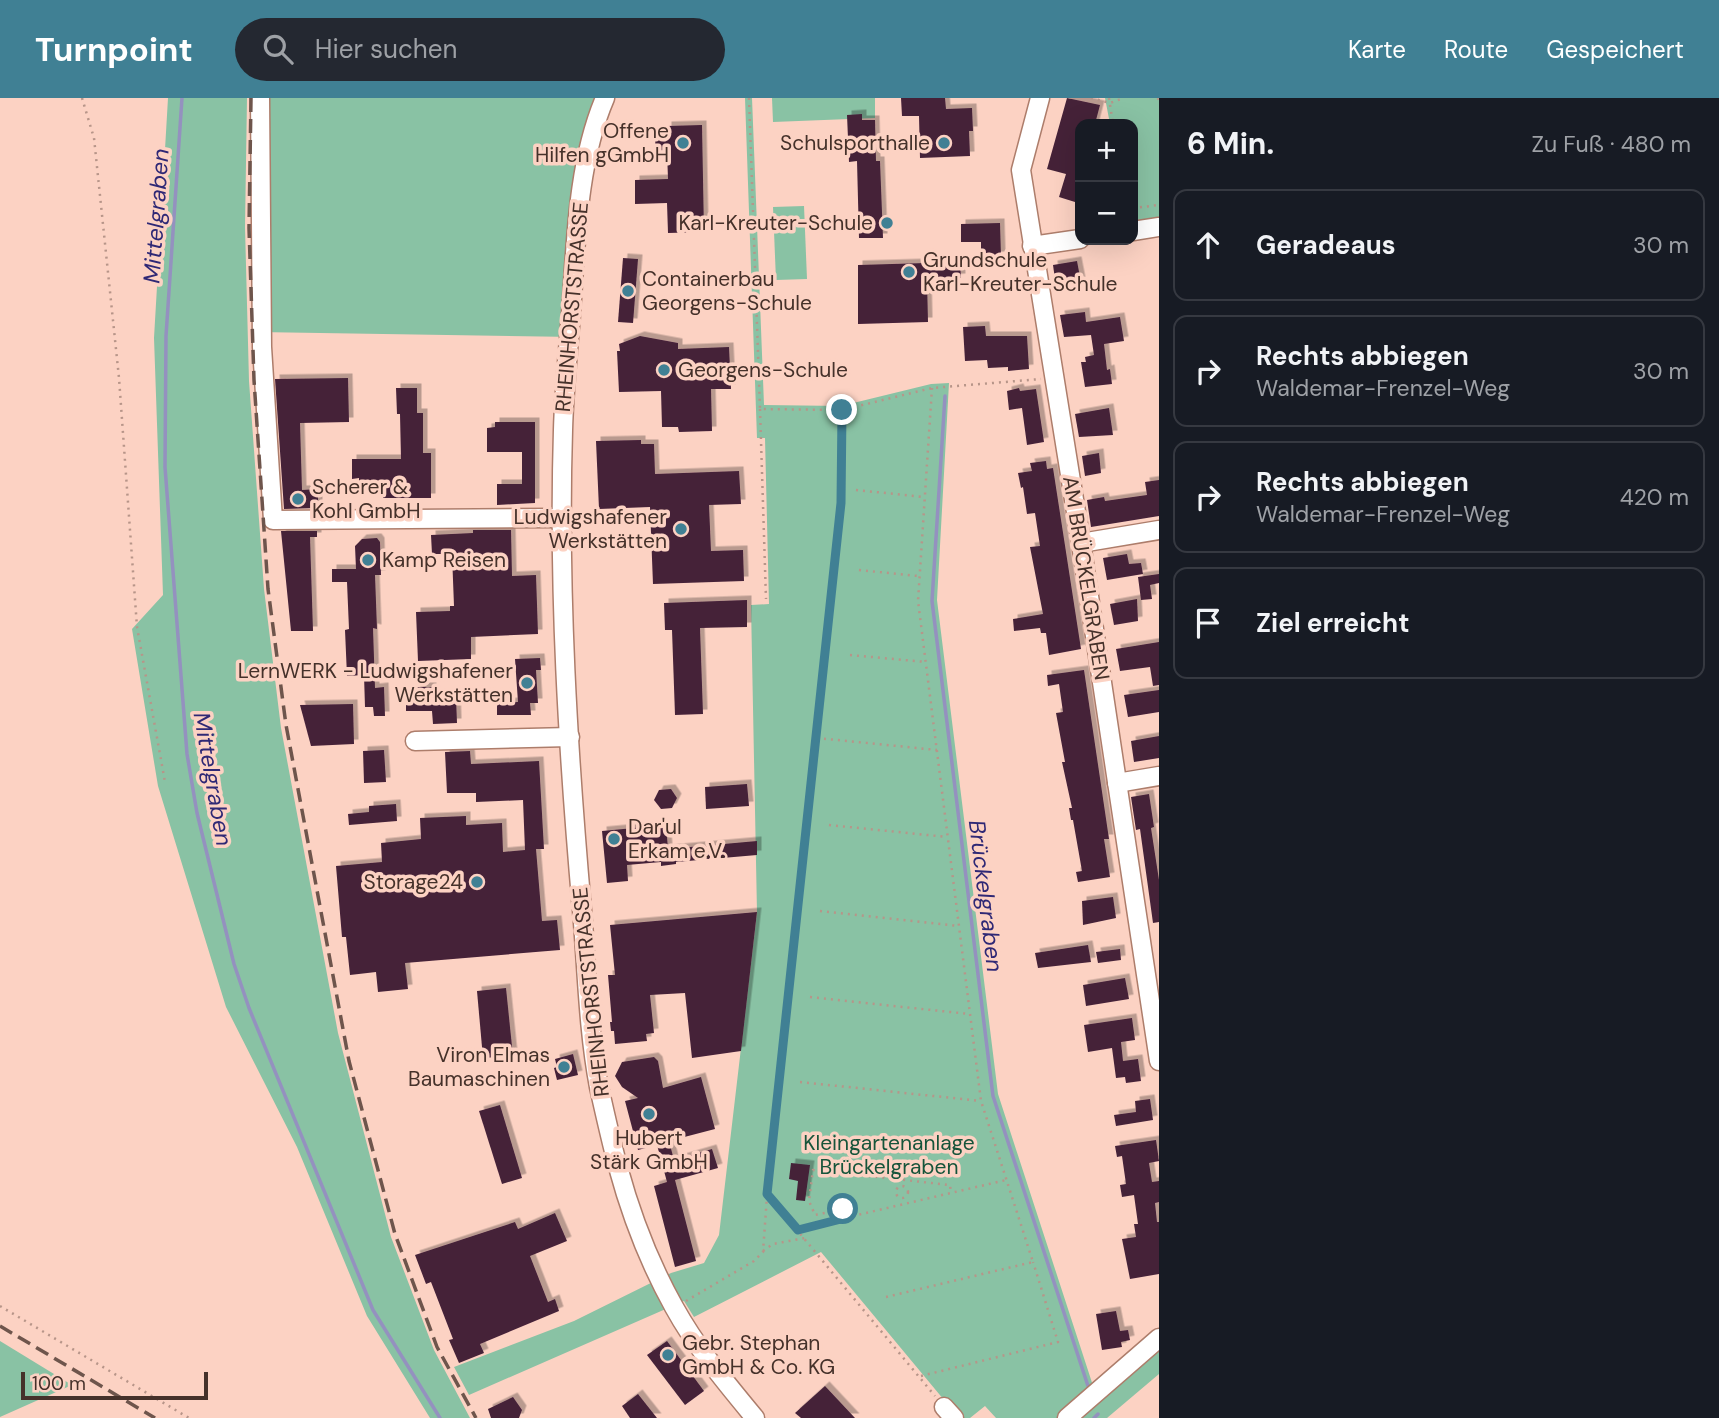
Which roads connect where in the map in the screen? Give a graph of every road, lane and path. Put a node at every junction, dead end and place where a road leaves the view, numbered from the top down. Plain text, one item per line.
1 (82, 98) edge
2 (260, 98) edge
3 (605, 98) edge
4 (749, 98) edge
5 (1040, 98) edge
6 (1091, 98) edge
7 (1109, 98) edge
8 (1124, 98) edge
9 (1158, 98) edge
10 (1110, 103) junction
11 (1159, 104) edge
12 (1112, 119) edge
13 (1159, 205) edge
14 (1138, 207) edge
15 (1159, 227) edge
16 (1138, 230) edge
17 (1075, 240) edge
18 (1032, 246) junction
19 (1054, 378) junction
20 (932, 388) junction
21 (760, 409) junction
22 (842, 410) junction
23 (856, 490) dead end
24 (925, 497) junction
25 (562, 518) junction
26 (1159, 530) edge
27 (1081, 543) junction
28 (859, 570) dead end
29 (920, 576) junction
30 (766, 599) dead end
31 (850, 655) dead end
32 (926, 662) junction
33 (570, 737) junction
34 (817, 738) junction
35 (415, 741) dead end
36 (937, 750) junction
37 (1159, 776) edge
38 (165, 782) dead end
39 (1117, 783) junction
40 (829, 825) dead end
41 (948, 837) junction
42 (820, 911) dead end
43 (958, 926) junction
44 (810, 997) dead end
45 (970, 1014) junction
46 (1159, 1061) edge
47 (800, 1082) dead end
48 (981, 1101) junction
49 (901, 1180) junction
50 (1006, 1180) junction
51 (902, 1186) junction
52 (915, 1191) dead end
53 (890, 1192) dead end
54 (897, 1192) junction
55 (908, 1192) junction
56 (951, 1193) junction
57 (767, 1194) junction
58 (902, 1198) junction
59 (903, 1204) junction
60 (845, 1218) junction
61 (798, 1230) junction
62 (805, 1238) junction
63 (763, 1252) junction
64 (1033, 1262) junction
65 (886, 1297) dead end
66 (0, 1306) edge
67 (674, 1308) junction
68 (1159, 1338) edge
69 (920, 1377) junction
70 (949, 1412) edge
71 (189, 1418) edge
72 (755, 1418) edge
73 (1067, 1418) edge

1 - 38 path
2 - 25 street
3 - 25 street, RHEINHORSTSTRASSE
4 - 21 path
5 - 18 street, AM BRÜCKELGRABEN
6 - 10 path
7 - 10 path
8 - 10 path
9 - 11 path
10 - 12 path
13 - 14 path
15 - 16 street
17 - 18 street
18 - 19 street, AM BRÜCKELGRABEN
19 - 20 path
19 - 27 street, AM BRÜCKELGRABEN
20 - 22 path
20 - 24 path
21 - 22 path
21 - 30 path
22 - 34 path
23 - 24 path
24 - 29 path
25 - 33 street, RHEINHORSTSTRASSE
26 - 27 street
27 - 39 street, AM BRÜCKELGRABEN
28 - 29 path
29 - 32 path
31 - 32 path
32 - 36 path
33 - 35 street
33 - 67 street, RHEINHORSTSTRASSE
34 - 36 path
34 - 57 path
36 - 41 path
37 - 39 street
39 - 46 street, AM BRÜCKELGRABEN
40 - 41 path
41 - 43 path
42 - 43 path
43 - 45 path
44 - 45 path
45 - 48 path
47 - 48 path
48 - 50 path
49 - 51 path
49 - 56 path
49 - 60 path
50 - 56 path
50 - 64 path
51 - 54 path
51 - 55 path
52 - 55 path
53 - 54 path
54 - 58 path
55 - 58 path
56 - 59 path
57 - 61 path
57 - 63 path
58 - 59 path
59 - 60 path
60 - 61 path
61 - 62 path
62 - 63 path
62 - 69 path
63 - 67 path
64 - 65 path
64 - 69 path
66 - 71 path
67 - 72 street, RHEINHORSTSTRASSE
68 - 73 street
69 - 70 path

